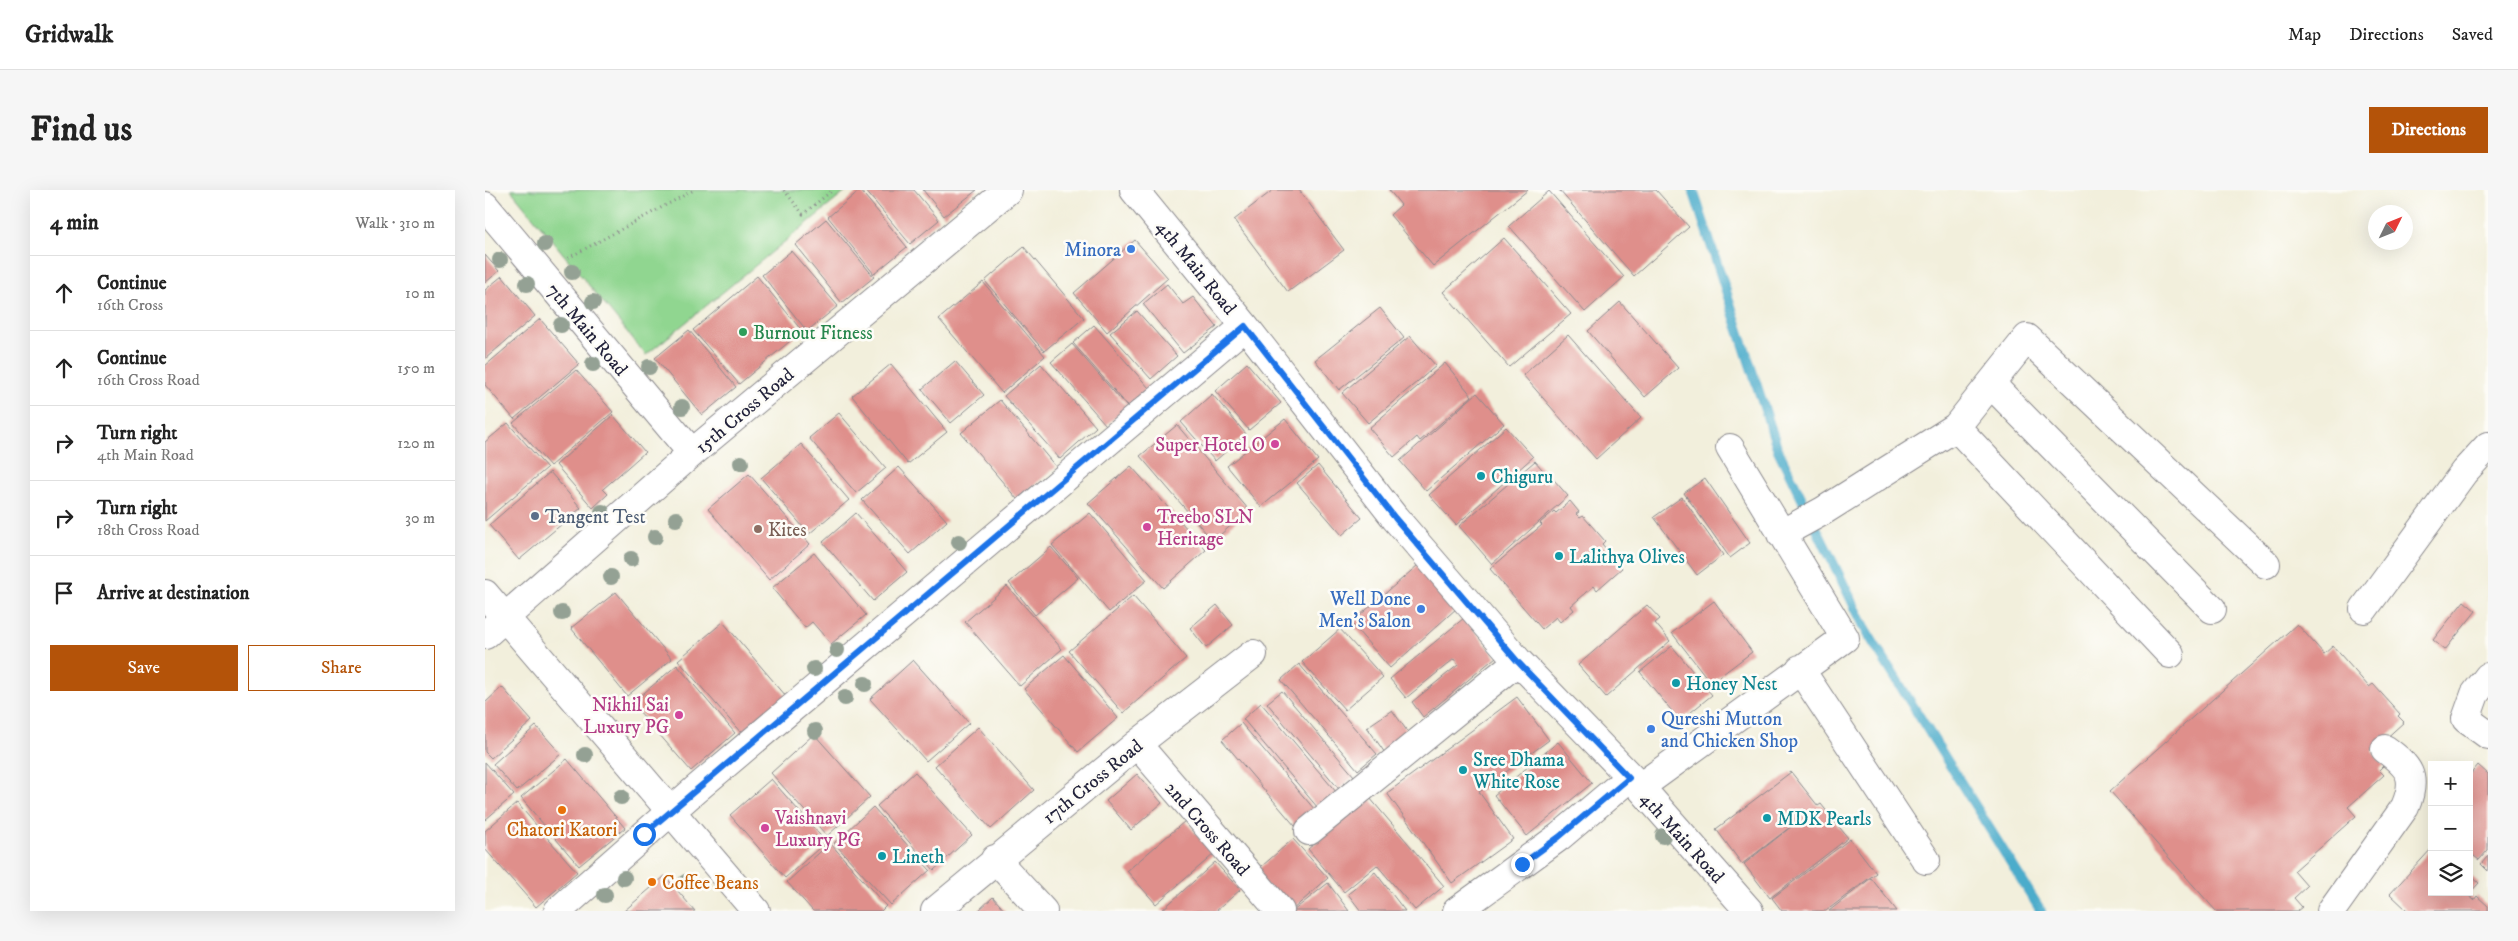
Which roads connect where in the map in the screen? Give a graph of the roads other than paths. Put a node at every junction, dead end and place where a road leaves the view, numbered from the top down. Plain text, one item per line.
1 (1008, 190) edge
2 (1134, 190) edge
3 (485, 206) edge
4 (1245, 326) junction
5 (1991, 384) junction
6 (1955, 427) junction
7 (2488, 446) edge
8 (1730, 448) dead end
9 (692, 452) junction
10 (1803, 523) junction
11 (2266, 564) dead end
12 (485, 594) edge
13 (2212, 609) dead end
14 (2364, 609) dead end
15 (505, 618) junction
16 (485, 635) edge
17 (1253, 654) dead end
18 (2170, 654) dead end
19 (1518, 662) junction
20 (1800, 669) junction
21 (2488, 677) edge
22 (2488, 735) edge
23 (1137, 744) junction
24 (2385, 749) dead end
25 (1635, 783) junction
26 (671, 811) junction
27 (1309, 831) dead end
28 (995, 859) junction
29 (1925, 860) dead end
30 (558, 911) edge
31 (756, 911) edge
32 (935, 911) edge
33 (1043, 911) edge
34 (1280, 911) edge
35 (1457, 911) edge
36 (1749, 911) edge
37 (2331, 911) edge

1 - 9 street, 15th Cross Road
2 - 4 street, 4th Main Road
3 - 9 street, 7th Main Road
4 - 19 street, 4th Main Road
4 - 26 street
5 - 6 street
5 - 11 street
5 - 13 street
6 - 10 street
6 - 18 street
7 - 14 street
8 - 10 street
9 - 15 street, 15th Cross Road
10 - 20 street
12 - 15 street
15 - 16 street, 15th Cross Road
15 - 26 street
17 - 23 street, 17th Cross Road
19 - 25 street, 4th Main Road
19 - 27 street
20 - 25 street
20 - 29 street
21 - 22 street
23 - 28 street, 17th Cross Road
23 - 34 street, 2nd Cross Road
24 - 37 street
25 - 35 street
25 - 36 street, 4th Main Road
26 - 30 street
26 - 31 street
28 - 32 street, 17th Cross Road
28 - 33 street

